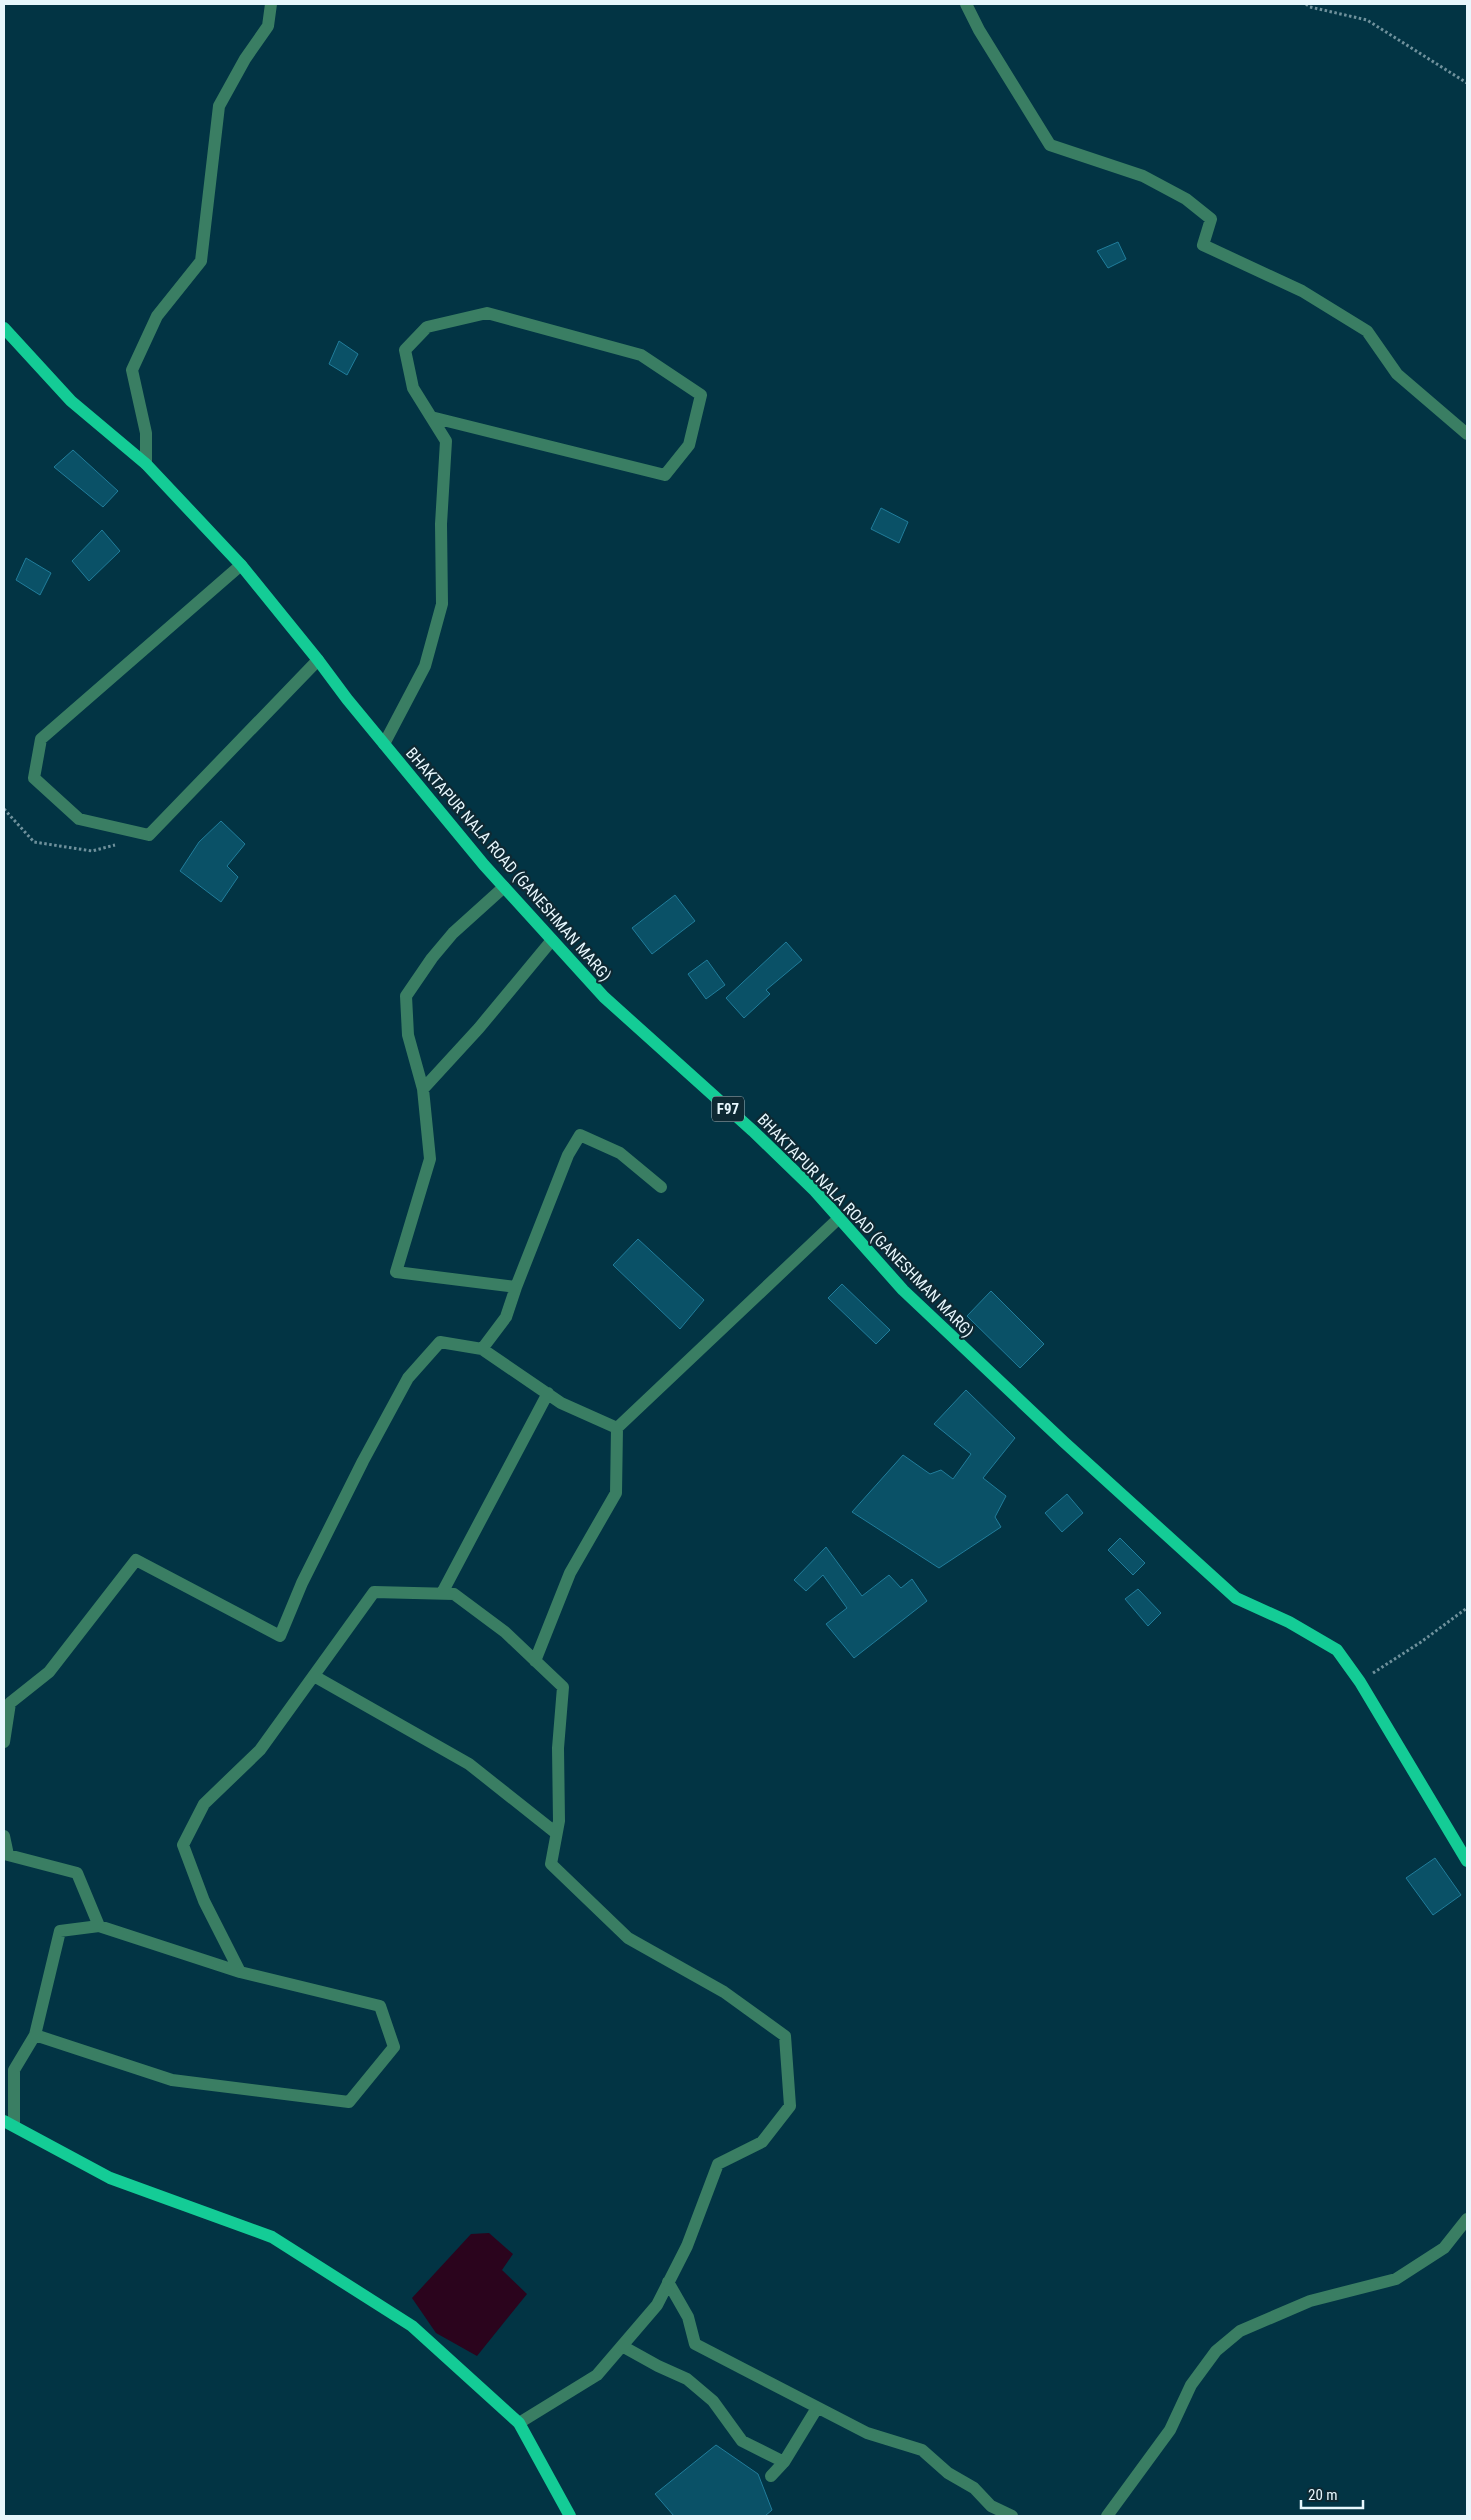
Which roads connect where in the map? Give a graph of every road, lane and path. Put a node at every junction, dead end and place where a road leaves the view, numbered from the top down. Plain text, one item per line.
1 (271, 4) edge
2 (966, 4) edge
3 (1306, 4) edge
4 (1467, 84) edge
5 (4, 328) edge
6 (431, 417) junction
7 (1467, 434) edge
8 (146, 464) junction
9 (241, 566) junction
10 (318, 660) junction
11 (384, 744) junction
12 (4, 809) edge
13 (120, 843) dead end
14 (504, 887) junction
15 (552, 940) junction
16 (423, 1089) junction
17 (661, 1187) dead end
18 (838, 1218) junction
19 (516, 1287) junction
20 (482, 1349) junction
21 (548, 1394) junction
22 (617, 1428) junction
23 (442, 1593) junction
24 (1467, 1608) edge
25 (535, 1661) junction
26 (314, 1676) junction
27 (1360, 1682) junction
28 (4, 1742) edge
29 (556, 1834) junction
30 (4, 1836) edge
31 (1467, 1861) edge
32 (99, 1926) junction
33 (240, 1972) junction
34 (35, 2035) junction
35 (9, 2123) edge
36 (1467, 2219) edge
37 (668, 2282) junction
38 (622, 2346) junction
39 (817, 2408) junction
40 (519, 2423) junction
41 (784, 2462) junction
42 (771, 2476) dead end
43 (570, 2516) edge
44 (1012, 2516) edge
45 (1107, 2516) edge

1 - 8 street
2 - 7 street
3 - 4 path
5 - 8 main road, BHAKTAPUR NALA ROAD (GANESHMAN MARG) / F97
6 - 6 street
6 - 11 street
8 - 9 main road, BHAKTAPUR NALA ROAD (GANESHMAN MARG) / F97
9 - 10 main road, BHAKTAPUR NALA ROAD (GANESHMAN MARG) / F97
9 - 10 street
10 - 11 main road, BHAKTAPUR NALA ROAD (GANESHMAN MARG) / F97
11 - 14 main road, BHAKTAPUR NALA ROAD (GANESHMAN MARG) / F97
12 - 13 path
14 - 15 main road, BHAKTAPUR NALA ROAD (GANESHMAN MARG) / F97
14 - 16 street
15 - 16 street
15 - 18 main road, BHAKTAPUR NALA ROAD (GANESHMAN MARG) / F97
16 - 19 street
17 - 19 street
18 - 22 street
18 - 27 main road, BHAKTAPUR NALA ROAD (GANESHMAN MARG) / F97
19 - 20 street
20 - 21 street
20 - 28 street
21 - 22 street
21 - 23 street
22 - 25 street
23 - 25 street
23 - 26 street
24 - 27 path
25 - 29 street
26 - 29 street
26 - 33 street
27 - 31 main road, BHAKTAPUR NALA ROAD (GANESHMAN MARG) / F97
29 - 37 street
30 - 32 street
32 - 33 street
32 - 34 street
33 - 34 street
34 - 35 street
35 - 40 main road
36 - 45 street
37 - 38 street
37 - 39 street
38 - 40 street
38 - 41 street
39 - 41 street
39 - 44 street
40 - 43 main road
41 - 42 street

